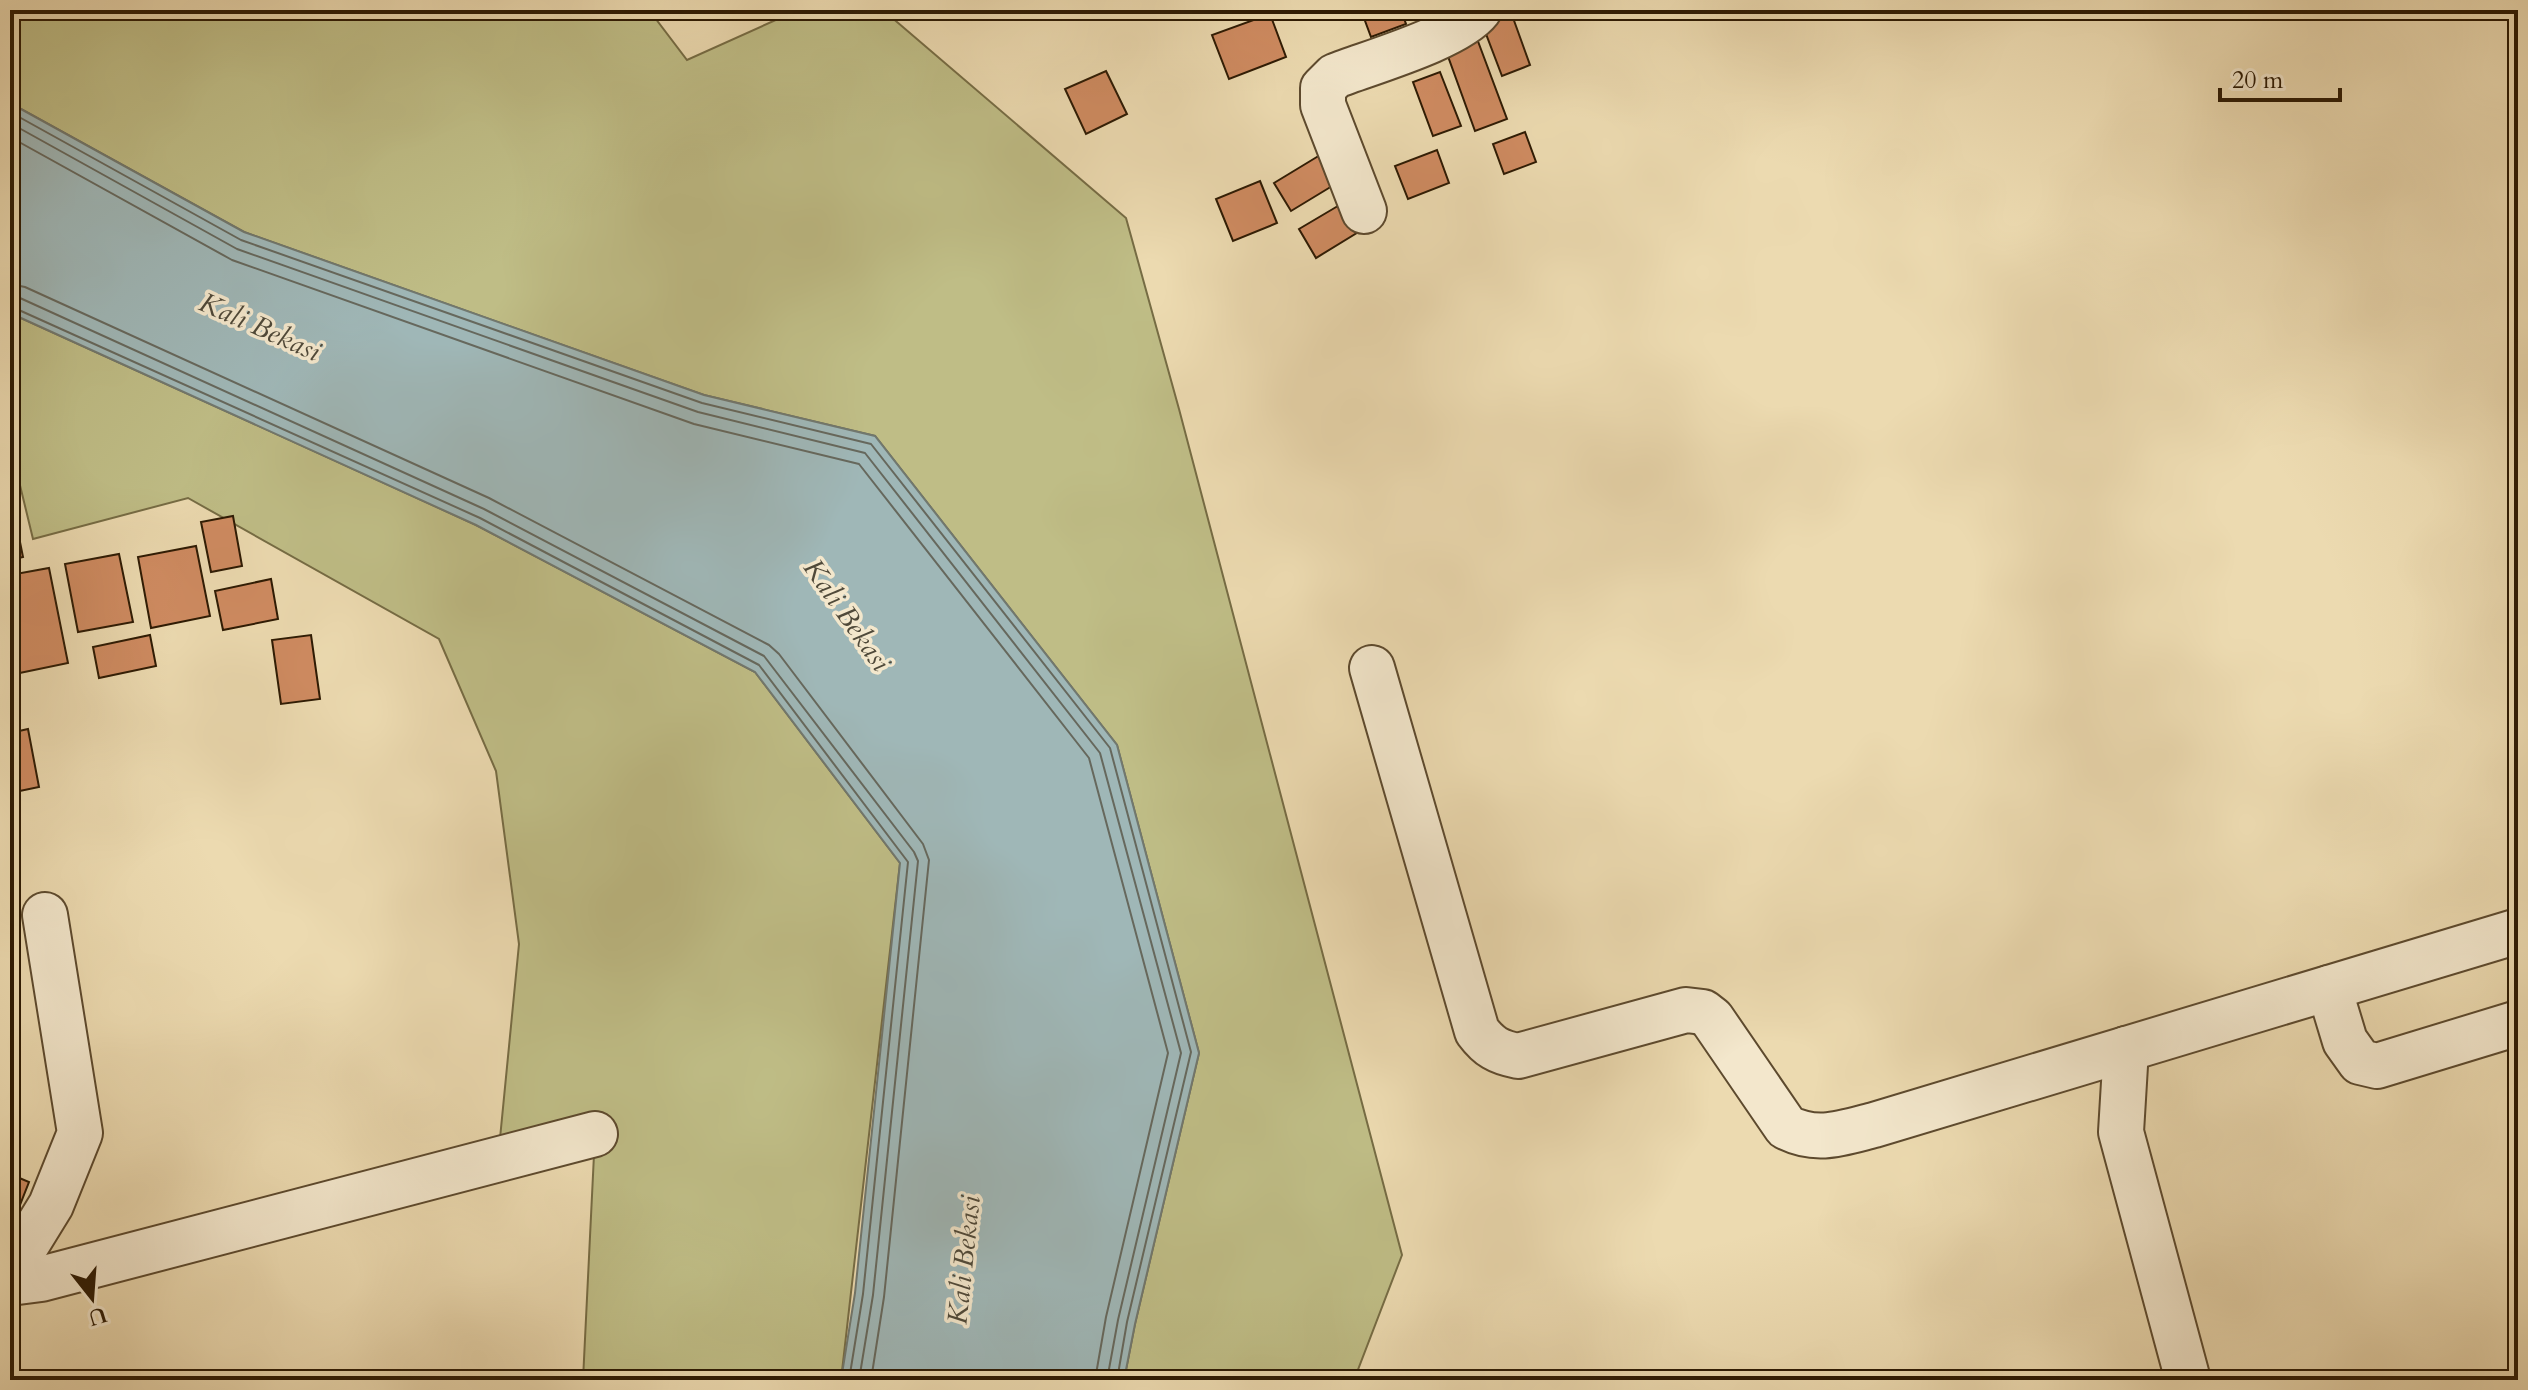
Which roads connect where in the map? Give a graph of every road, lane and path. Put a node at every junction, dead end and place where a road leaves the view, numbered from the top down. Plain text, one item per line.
1 (1479, 10) edge
2 (1364, 211) dead end
3 (1372, 668) dead end
4 (45, 915) dead end
5 (2518, 931) edge
6 (2329, 988) junction
7 (2518, 1023) edge
8 (2126, 1049) junction
9 (595, 1134) dead end
10 (10, 1258) edge
11 (10, 1283) edge
12 (2188, 1380) edge

1 - 2 street
3 - 8 street
4 - 10 street
5 - 6 street
6 - 7 street
6 - 8 street
8 - 12 street
9 - 11 street

